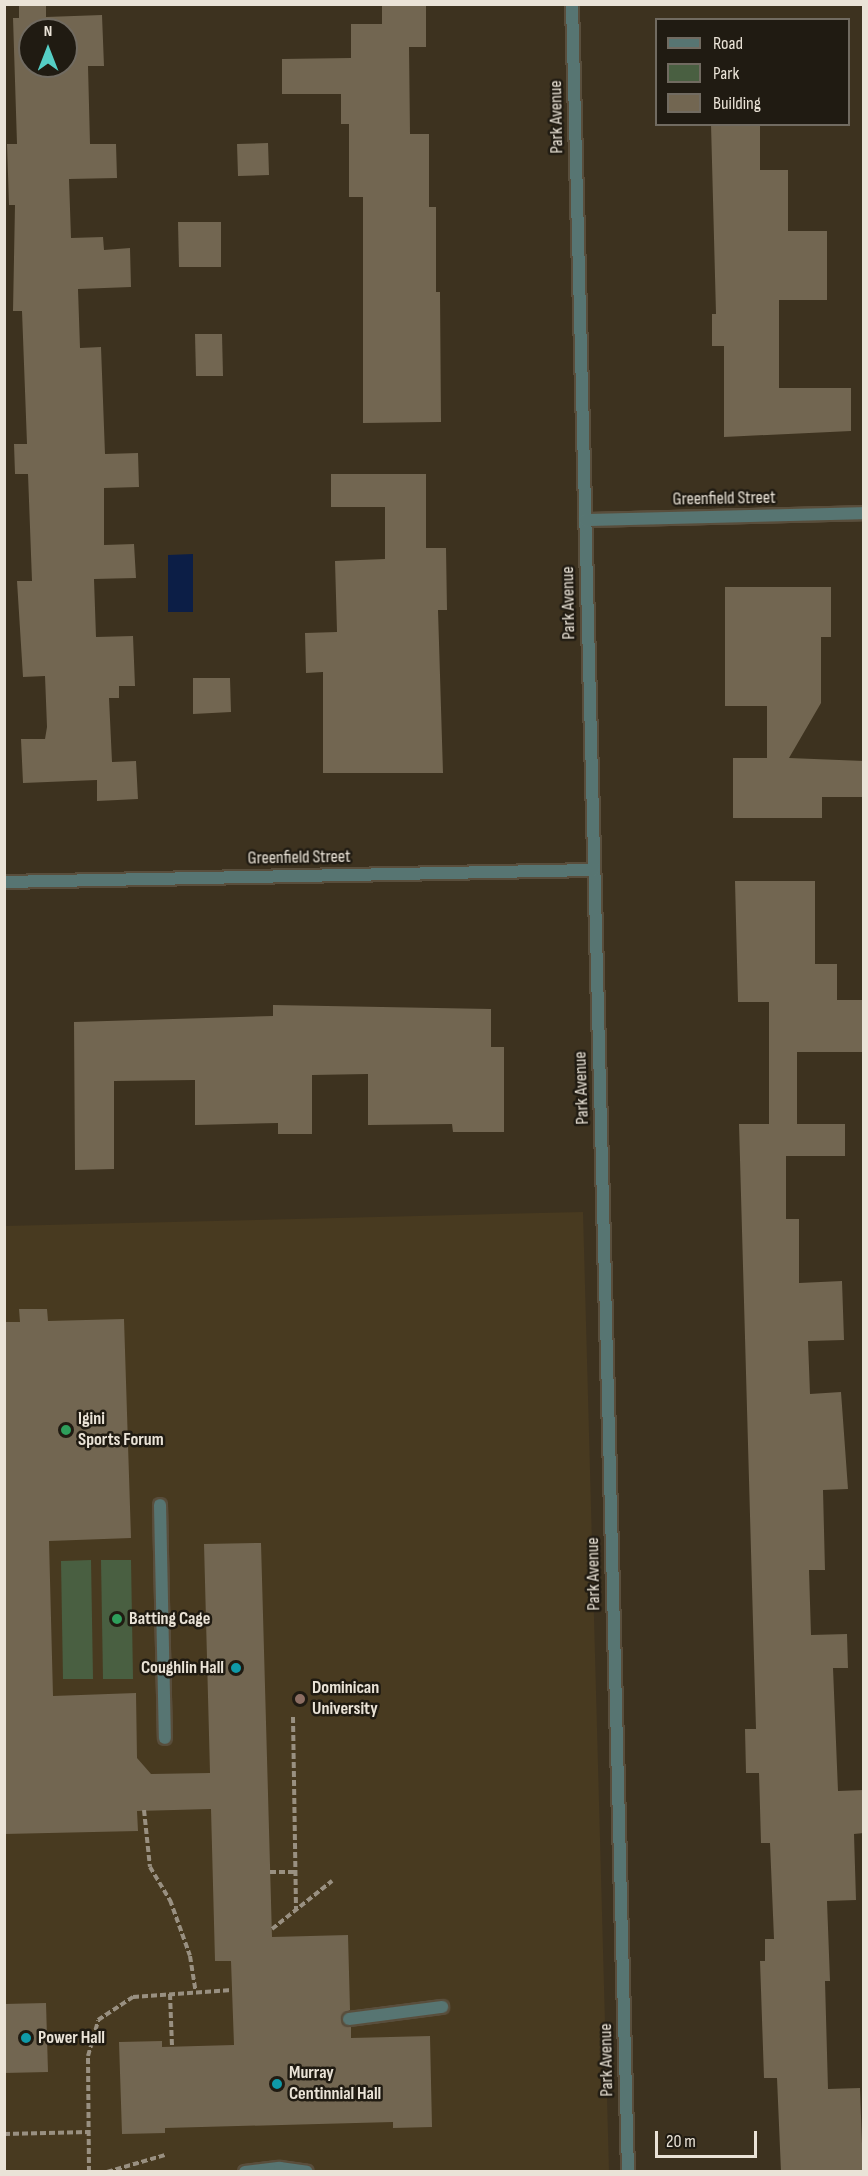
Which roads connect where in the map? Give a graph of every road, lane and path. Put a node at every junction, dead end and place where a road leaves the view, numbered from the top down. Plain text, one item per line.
1 (572, 4) edge
2 (864, 513) edge
3 (585, 520) junction
4 (594, 870) junction
5 (4, 882) edge
6 (160, 1505) dead end
7 (293, 1717) dead end
8 (165, 1738) dead end
9 (144, 1810) dead end
10 (270, 1872) dead end
11 (296, 1872) junction
12 (332, 1881) dead end
13 (296, 1910) junction
14 (272, 1929) dead end
15 (232, 1990) dead end
16 (196, 1992) junction
17 (170, 1994) junction
18 (442, 2007) dead end
19 (349, 2019) dead end
20 (172, 2046) dead end
21 (89, 2132) junction
22 (4, 2134) edge
23 (165, 2155) dead end
24 (89, 2172) edge
25 (107, 2172) edge
26 (245, 2172) edge
27 (307, 2172) edge
28 (628, 2172) edge

1 - 3 street, Park Avenue
2 - 3 street, Greenfield Street
3 - 4 street, Park Avenue
4 - 5 street, Greenfield Street
4 - 28 street, Park Avenue
6 - 8 street
7 - 11 path
9 - 16 path
10 - 11 path
11 - 13 path
12 - 13 path
13 - 14 path
15 - 16 path
16 - 17 path
17 - 20 path
17 - 21 path
18 - 19 street
21 - 22 path
21 - 24 path
23 - 25 path
26 - 27 street

